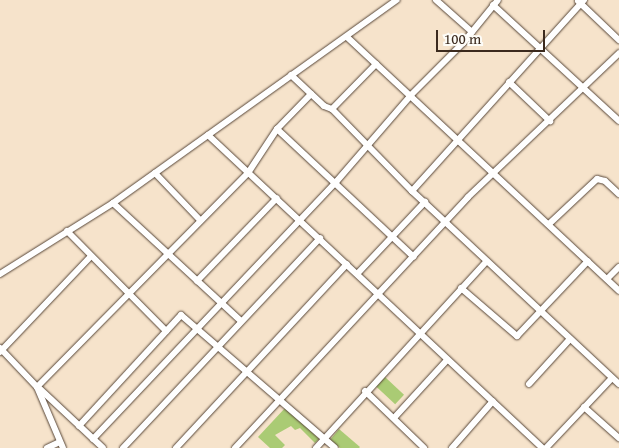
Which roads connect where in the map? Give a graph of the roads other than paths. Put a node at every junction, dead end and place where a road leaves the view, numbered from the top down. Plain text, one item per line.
1 (397, 0) edge
2 (436, 0) edge
3 (581, 1) edge
4 (495, 2) edge
5 (472, 32) junction
6 (347, 36) junction
7 (619, 40) edge
8 (539, 48) junction
9 (619, 53) edge
10 (376, 64) junction
11 (291, 75) junction
12 (509, 82) junction
13 (583, 90) junction
14 (311, 94) junction
15 (412, 95) junction
16 (332, 109) junction
17 (550, 121) junction
18 (619, 121) edge
19 (277, 129) junction
20 (208, 136) junction
21 (456, 140) junction
22 (367, 146) junction
23 (154, 172) junction
24 (248, 173) junction
25 (493, 173) junction
26 (336, 182) junction
27 (617, 189) edge
28 (412, 191) junction
29 (277, 198) junction
30 (425, 202) junction
31 (113, 203) junction
32 (199, 219) junction
33 (300, 219) junction
34 (446, 221) junction
35 (549, 224) junction
36 (67, 231) junction
37 (393, 236) junction
38 (320, 238) junction
39 (167, 254) junction
40 (91, 256) junction
41 (414, 257) junction
42 (487, 261) junction
43 (588, 261) junction
44 (347, 264) junction
45 (619, 267) edge
46 (358, 273) junction
47 (0, 274) edge
48 (197, 280) junction
49 (607, 280) junction
50 (461, 288) junction
51 (619, 291) edge
52 (129, 295) junction
53 (379, 295) junction
54 (223, 304) junction
55 (540, 312) junction
56 (241, 321) junction
57 (198, 330) junction
58 (166, 331) junction
59 (419, 334) junction
60 (570, 339) junction
61 (218, 346) junction
62 (1, 350) edge
63 (447, 360) junction
64 (246, 372) junction
65 (612, 378) junction
66 (529, 384) dead end
67 (619, 384) edge
68 (37, 386) junction
69 (365, 391) junction
70 (493, 401) junction
71 (280, 402) junction
72 (584, 407) junction
73 (394, 418) junction
74 (79, 426) junction
75 (619, 438) edge
76 (93, 439) junction
77 (324, 439) junction
78 (61, 445) edge
79 (48, 448) edge
80 (103, 448) edge
81 (123, 448) edge
82 (176, 448) edge
83 (235, 448) edge
84 (316, 448) edge
85 (335, 448) edge
86 (424, 448) edge
87 (452, 448) edge
88 (544, 448) edge

1 - 6 street
2 - 5 street
3 - 7 street
3 - 8 street
4 - 5 street
4 - 8 street
5 - 15 street
6 - 10 street
6 - 11 street
8 - 12 street
8 - 13 street
9 - 13 street
10 - 15 street
10 - 16 street
11 - 14 street
11 - 20 street
12 - 17 street
12 - 21 street
13 - 17 street
13 - 18 street
14 - 16 street
14 - 19 street
15 - 21 street
15 - 22 street
16 - 22 street
17 - 25 street
19 - 24 street
19 - 26 street
20 - 23 street
20 - 24 street
21 - 25 street
21 - 28 street
22 - 26 street
22 - 28 street
23 - 31 street
23 - 32 street
24 - 29 street
24 - 32 street
25 - 34 street
25 - 35 street
26 - 33 street
26 - 37 street
27 - 35 street
28 - 30 street
29 - 33 street
29 - 48 street
30 - 34 street
30 - 37 street
31 - 36 street
31 - 39 street
32 - 39 street
33 - 38 street
33 - 54 street
34 - 41 street
34 - 42 street
35 - 43 street
36 - 40 street
36 - 47 street
37 - 41 street
37 - 46 street
38 - 44 street
38 - 56 street
39 - 48 street
39 - 52 street
40 - 52 street
40 - 62 street
41 - 53 street
42 - 50 street
42 - 55 street
43 - 49 street
43 - 55 street
44 - 46 street
44 - 64 street
45 - 49 street
46 - 53 street
48 - 54 street
49 - 51 street
50 - 55 street
50 - 59 street
52 - 58 street
52 - 68 street
53 - 59 street
53 - 71 street
54 - 56 street
54 - 57 street
55 - 60 street
56 - 61 street
57 - 58 street
57 - 61 street
57 - 76 street
58 - 74 street
59 - 63 street
59 - 69 street
60 - 65 street
60 - 66 street
61 - 64 street
61 - 81 street
62 - 68 street
63 - 70 street
63 - 73 street
64 - 71 street
64 - 82 street
65 - 67 street
65 - 72 street
68 - 74 street
68 - 78 street
69 - 73 street
69 - 77 street
70 - 87 street
70 - 88 street
71 - 77 street
71 - 83 street
72 - 75 street
72 - 88 street
73 - 86 street
74 - 76 street
76 - 80 street
77 - 84 street
77 - 85 street
78 - 79 street

